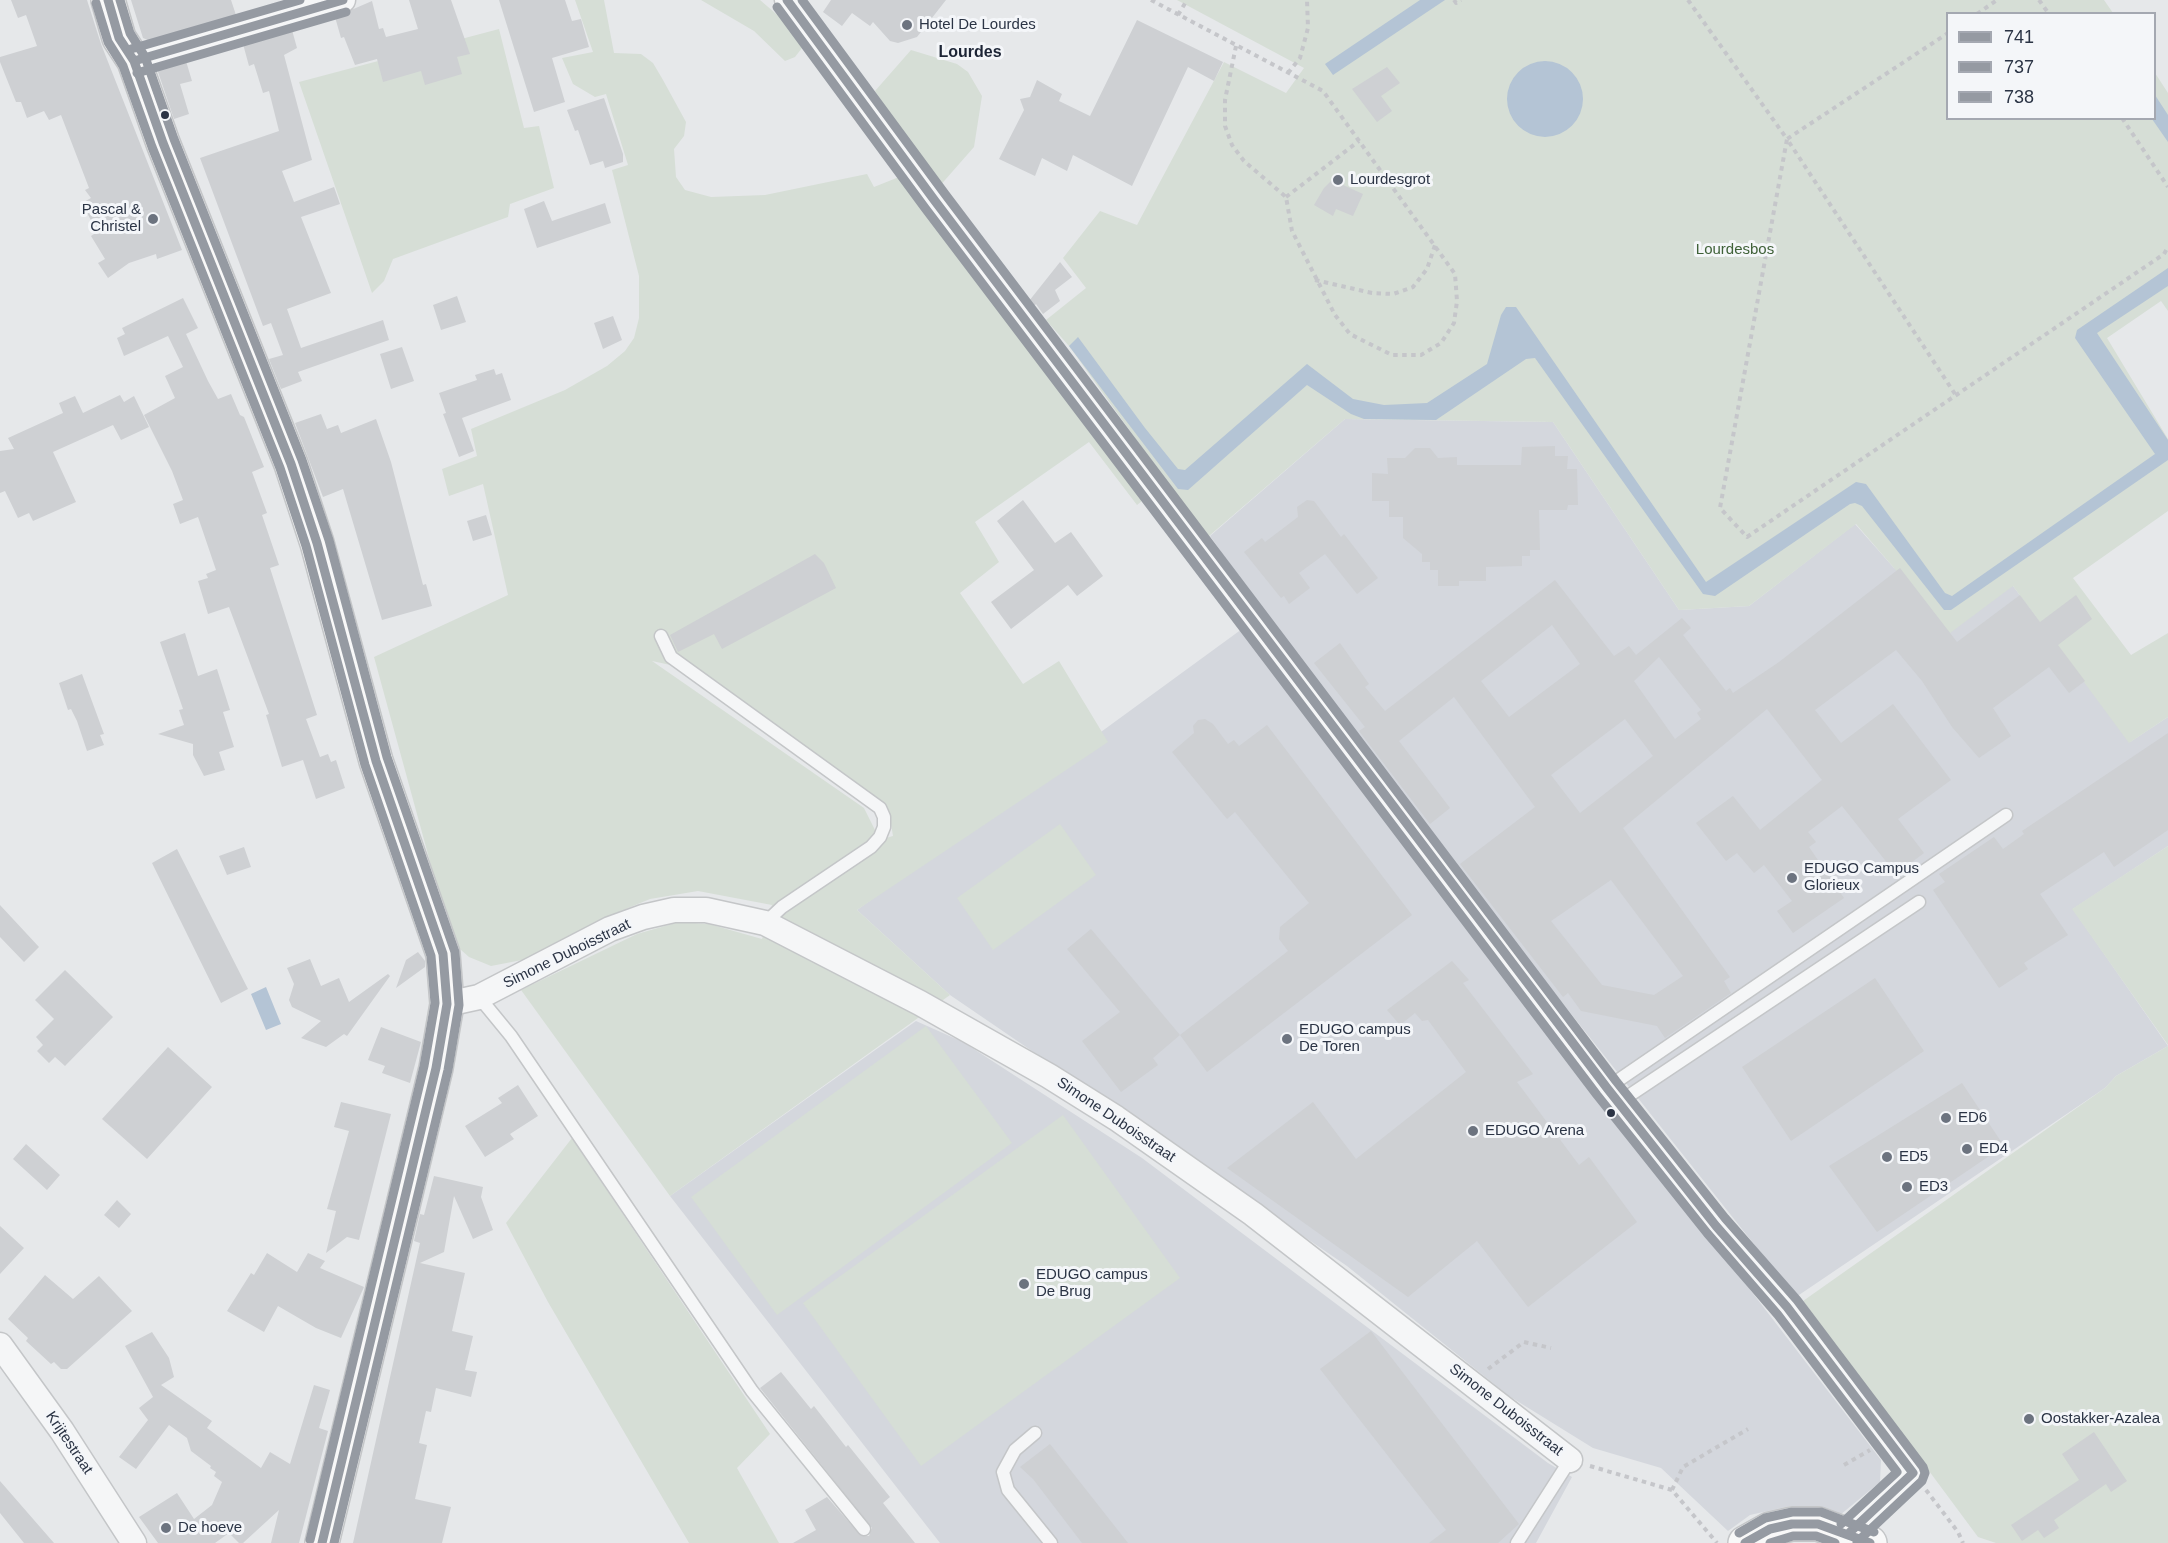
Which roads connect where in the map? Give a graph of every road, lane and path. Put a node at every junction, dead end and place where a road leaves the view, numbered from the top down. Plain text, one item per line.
1 (108, 0) edge
2 (343, 0) edge
3 (787, 0) edge
4 (1151, 0) edge
5 (1187, 0) edge
6 (1307, 0) edge
7 (1454, 0) edge
8 (1461, 0) edge
9 (1688, 0) edge
10 (1997, 0) edge
11 (1980, 12) edge
12 (1178, 15) junction
13 (1946, 34) edge
14 (1236, 46) junction
15 (134, 61) junction
16 (1288, 73) junction
17 (2123, 120) edge
18 (1786, 140) junction
19 (1359, 141) junction
20 (2168, 187) edge
21 (1286, 197) junction
22 (1435, 244) junction
23 (2168, 247) edge
24 (1315, 280) junction
25 (1955, 394) junction
26 (661, 636) dead end
27 (2006, 815) dead end
28 (1919, 902) dead end
29 (765, 923) junction
30 (479, 997) junction
31 (447, 1004) junction
32 (1613, 1095) junction
33 (0, 1345) edge
34 (1551, 1348) dead end
35 (1471, 1382) junction
36 (1748, 1429) dead end
37 (1035, 1434) dead end
38 (1870, 1449) dead end
39 (1570, 1460) junction
40 (1844, 1465) dead end
41 (1913, 1473) junction
42 (1672, 1490) junction
43 (864, 1529) dead end
44 (1859, 1538) edge
45 (125, 1539) edge
46 (321, 1543) edge
47 (1051, 1543) edge
48 (1517, 1543) edge
49 (1717, 1543) edge
50 (1745, 1543) edge
51 (1963, 1543) edge

1 - 15 street
2 - 15 street
3 - 32 street
4 - 12 path
5 - 12 path
6 - 16 path
7 - 8 path
9 - 18 path
10 - 11 path
12 - 14 path
13 - 18 path
14 - 16 path
14 - 21 path
15 - 31 street
16 - 19 path
17 - 20 path
18 - 25 path
18 - 25 path
19 - 21 path
19 - 22 path
21 - 24 path
22 - 24 path
22 - 24 path
23 - 25 path
26 - 29 lane
27 - 32 lane
28 - 32 lane
29 - 30 street, Simone Duboisstraat
29 - 35 street, Simone Duboisstraat
30 - 31 street, Simone Duboisstraat
30 - 43 lane
31 - 46 street
32 - 41 street
33 - 45 street, Krijtestraat
34 - 35 path
35 - 39 street, Simone Duboisstraat
36 - 42 path
37 - 47 lane
38 - 40 path
39 - 42 path, Simone Duboisstraat
39 - 48 lane
41 - 44 street
41 - 51 path
42 - 49 path
44 - 50 street

